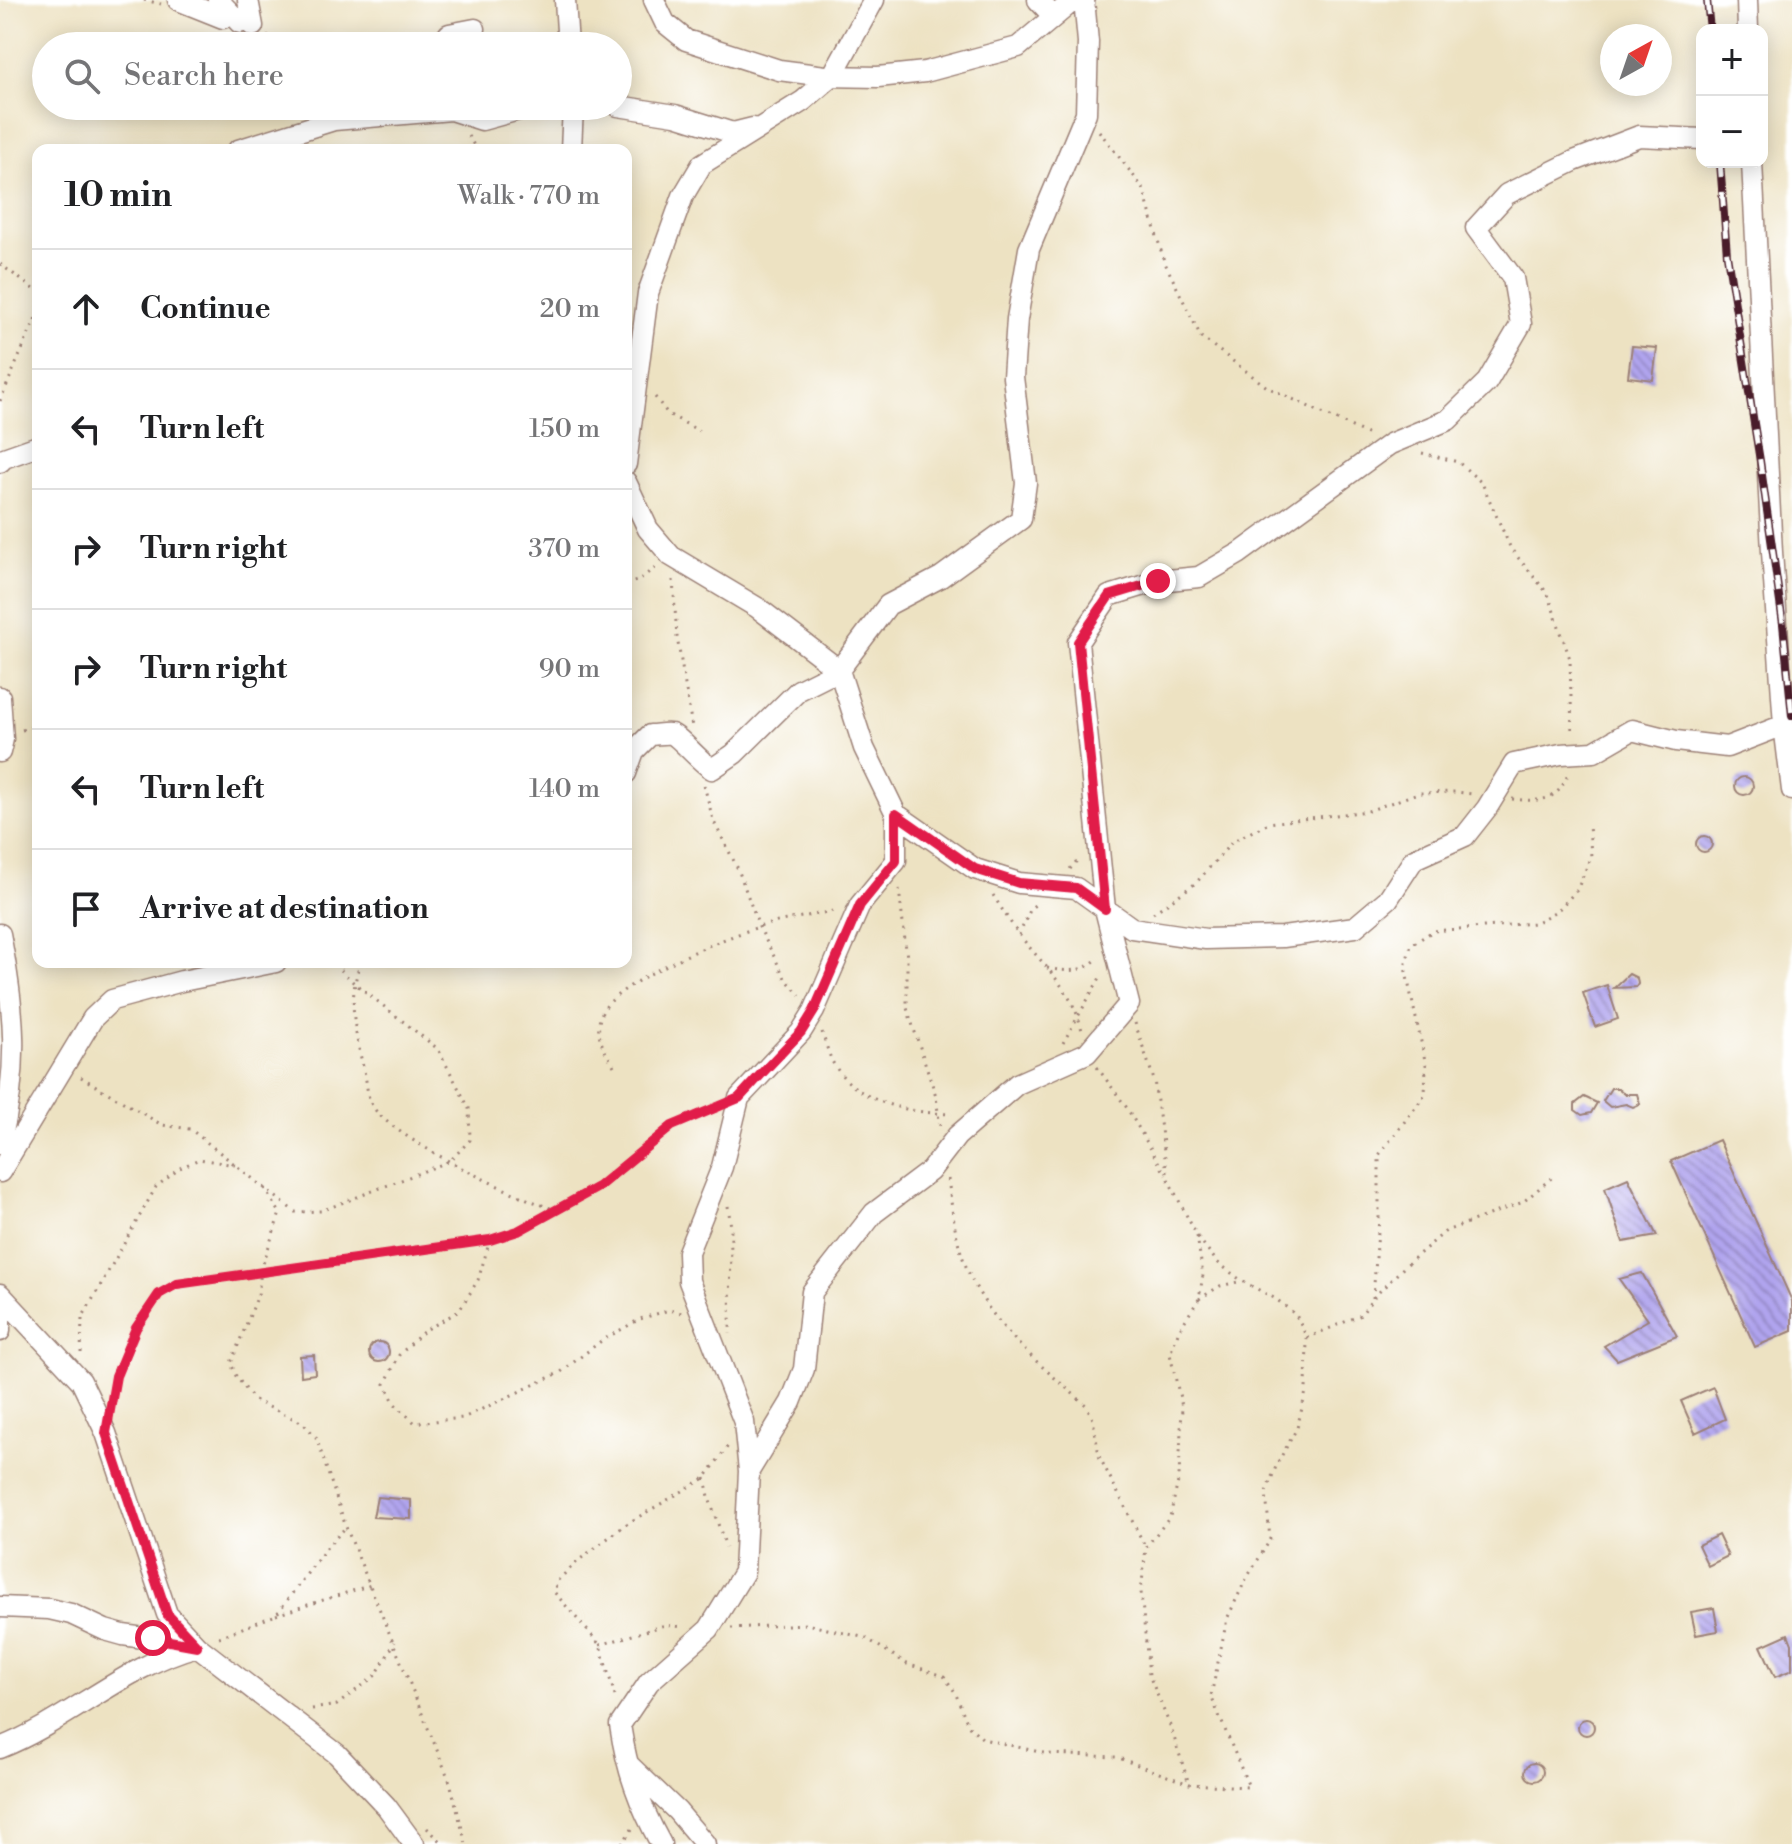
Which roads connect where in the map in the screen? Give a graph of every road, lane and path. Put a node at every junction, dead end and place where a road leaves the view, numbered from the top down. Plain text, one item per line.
1 (178, 0) edge
2 (248, 0) edge
3 (565, 0) edge
4 (634, 0) edge
5 (874, 0) edge
6 (1038, 0) edge
7 (1074, 0) edge
8 (1084, 0) edge
9 (1747, 0) edge
10 (658, 8) edge
11 (234, 17) edge
12 (1054, 17) junction
13 (1748, 24) edge
14 (475, 29) dead end
15 (459, 32) edge
16 (567, 32) edge
17 (832, 76) junction
18 (632, 108) edge
19 (1086, 113) junction
20 (334, 120) edge
21 (572, 120) edge
22 (764, 125) junction
23 (1696, 139) edge
24 (257, 144) edge
25 (571, 144) edge
26 (1752, 168) edge
27 (0, 264) edge
28 (32, 288) edge
29 (32, 327) edge
30 (637, 370) junction
31 (632, 400) edge
32 (0, 401) edge
33 (699, 431) dead end
34 (1390, 444) junction
35 (32, 448) edge
36 (0, 462) edge
37 (632, 495) edge
38 (671, 556) junction
39 (632, 582) edge
40 (839, 670) junction
41 (0, 697) edge
42 (1784, 725) junction
43 (693, 729) dead end
44 (0, 752) edge
45 (1572, 753) junction
46 (632, 756) edge
47 (698, 760) junction
48 (1792, 790) edge
49 (1494, 797) junction
50 (896, 814) junction
51 (1589, 824) dead end
52 (896, 861) junction
53 (993, 895) dead end
54 (860, 905) junction
55 (1105, 909) junction
56 (759, 927) junction
57 (1132, 928) junction
58 (1110, 930) junction
59 (0, 934) edge
60 (1116, 952) junction
61 (246, 968) edge
62 (339, 968) edge
63 (359, 968) edge
64 (1047, 968) junction
65 (353, 982) junction
66 (1129, 1004) junction
67 (814, 1011) junction
68 (1079, 1015) junction
69 (1063, 1043) dead end
70 (1087, 1053) junction
71 (614, 1066) dead end
72 (63, 1068) junction
73 (739, 1098) junction
74 (938, 1114) junction
75 (981, 1115) junction
76 (0, 1144) edge
77 (944, 1153) junction
78 (450, 1161) junction
79 (236, 1165) junction
80 (0, 1172) edge
81 (1555, 1175) dead end
82 (1168, 1179) junction
83 (265, 1188) junction
84 (727, 1197) dead end
85 (556, 1210) junction
86 (1197, 1236) junction
87 (490, 1240) junction
88 (261, 1270) junction
89 (1242, 1281) junction
90 (0, 1295) edge
91 (1373, 1298) junction
92 (1199, 1299) junction
93 (703, 1318) junction
94 (0, 1331) edge
95 (1307, 1338) junction
96 (730, 1341) dead end
97 (81, 1381) junction
98 (106, 1433) junction
99 (728, 1445) dead end
100 (749, 1471) junction
101 (705, 1478) junction
102 (346, 1527) junction
103 (1146, 1547) junction
104 (727, 1551) dead end
105 (372, 1585) junction
106 (0, 1607) edge
107 (276, 1615) junction
108 (709, 1629) junction
109 (395, 1642) junction
110 (600, 1645) junction
111 (197, 1646) junction
112 (285, 1714) junction
113 (620, 1725) junction
114 (0, 1748) edge
115 (626, 1763) junction
116 (1189, 1784) junction
117 (414, 1844) edge
118 (466, 1844) edge
119 (661, 1844) edge
120 (705, 1844) edge

1 - 11 street
2 - 11 street
3 - 16 street
4 - 10 street
5 - 17 street
6 - 12 street
7 - 12 street
8 - 19 street
9 - 13 street
10 - 17 street
12 - 17 street
14 - 15 street
17 - 22 street
18 - 22 street
19 - 34 path
19 - 40 street
20 - 24 street
21 - 25 street
22 - 30 street
23 - 34 street
26 - 42 street
27 - 28 path
29 - 32 path
30 - 31 street
30 - 33 path
34 - 45 path
34 - 55 street
35 - 36 street
37 - 38 street
38 - 39 path
38 - 40 street
38 - 43 path
40 - 47 street
40 - 50 street
41 - 44 street
42 - 45 street
42 - 48 street
45 - 49 street
45 - 49 path
46 - 47 street
47 - 56 path
49 - 57 path
49 - 57 street
50 - 52 street
50 - 55 street
51 - 91 path
52 - 54 street
52 - 74 path
53 - 64 path
54 - 56 path
54 - 67 street
55 - 57 street
55 - 58 street
56 - 67 path
56 - 71 path
58 - 60 street
58 - 64 path
59 - 76 street
60 - 66 street
60 - 68 path
61 - 72 street
62 - 65 path
63 - 65 path
64 - 68 path
65 - 78 path
65 - 78 path
66 - 70 street
66 - 82 path
67 - 73 street
67 - 74 path
68 - 69 path
68 - 70 path
70 - 75 street
70 - 82 path
72 - 79 path
72 - 80 street
73 - 85 path
73 - 93 street
74 - 75 path
74 - 77 path
75 - 77 street
77 - 100 street
77 - 103 path
78 - 83 path
78 - 85 path
79 - 83 path
79 - 97 path
81 - 91 path
82 - 86 path
83 - 88 path
84 - 96 path
85 - 87 path
86 - 89 path
86 - 92 path
87 - 88 path
87 - 93 path
88 - 98 path
88 - 102 path
89 - 92 path
89 - 95 path
90 - 94 street
90 - 97 street
91 - 95 path
92 - 103 path
93 - 100 street
95 - 116 path
97 - 98 street
98 - 111 street
99 - 101 path
100 - 108 street
101 - 104 path
101 - 110 path
102 - 105 path
102 - 107 path
103 - 116 path
105 - 107 path
105 - 109 path
106 - 111 street
107 - 111 path
108 - 110 path
108 - 113 street
108 - 116 path
109 - 112 path
109 - 118 path
110 - 113 path
111 - 112 street
111 - 114 street
112 - 117 street
113 - 115 street
115 - 119 street
115 - 120 street

